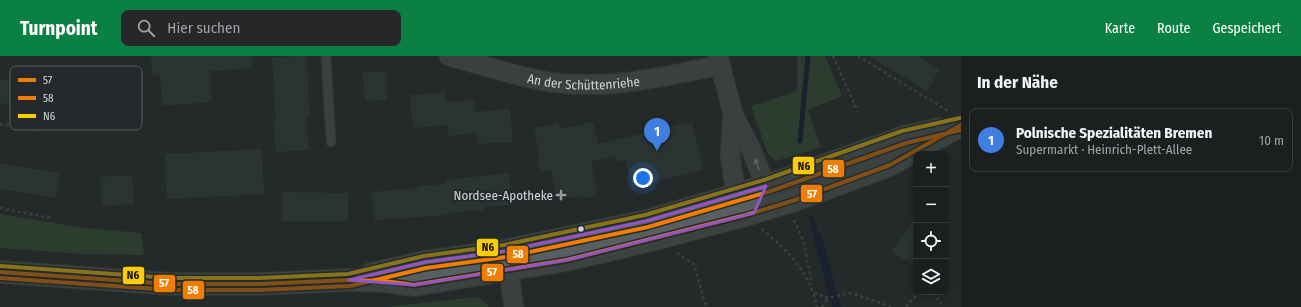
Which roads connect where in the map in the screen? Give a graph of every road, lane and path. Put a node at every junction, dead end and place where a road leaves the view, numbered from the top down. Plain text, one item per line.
1 (326, 56) edge
2 (449, 56) edge
3 (833, 56) edge
4 (837, 56) edge
5 (858, 56) edge
6 (719, 61) edge
7 (836, 62) junction
8 (858, 112) dead end
9 (733, 114) junction
10 (958, 121) edge
11 (0, 124) edge
12 (10, 125) edge
13 (331, 142) dead end
14 (766, 186) junction
15 (736, 195) junction
16 (786, 203) junction
17 (0, 208) edge
18 (754, 213) junction
19 (51, 218) dead end
20 (669, 236) junction
21 (507, 260) junction
22 (0, 272) edge
23 (812, 287) junction
24 (814, 293) junction
25 (916, 295) edge
26 (936, 295) edge
27 (828, 298) junction
28 (514, 307) edge
29 (706, 307) edge
30 (817, 307) edge
31 (822, 307) edge
32 (892, 307) edge
33 (906, 307) edge
34 (943, 307) edge

1 - 13 lane
2 - 6 street, An der Schüttenriehe
3 - 7 path
4 - 7 path
5 - 10 path
6 - 9 street
7 - 8 path
14 -> 9 street
9 - 15 street
10 - 14 main road
10 - 16 main road
11 - 12 path
14 - 15 main road
14 - 18 street
15 - 18 street
15 - 21 main road
16 - 18 main road
16 - 23 path
17 - 19 path
18 - 20 main road
18 - 23 path
20 - 21 main road
20 - 29 path
21 - 22 main road
21 - 28 street
23 - 24 path
24 - 27 path
24 - 30 path
25 - 33 path
26 - 34 path
27 - 31 path
27 - 32 path

